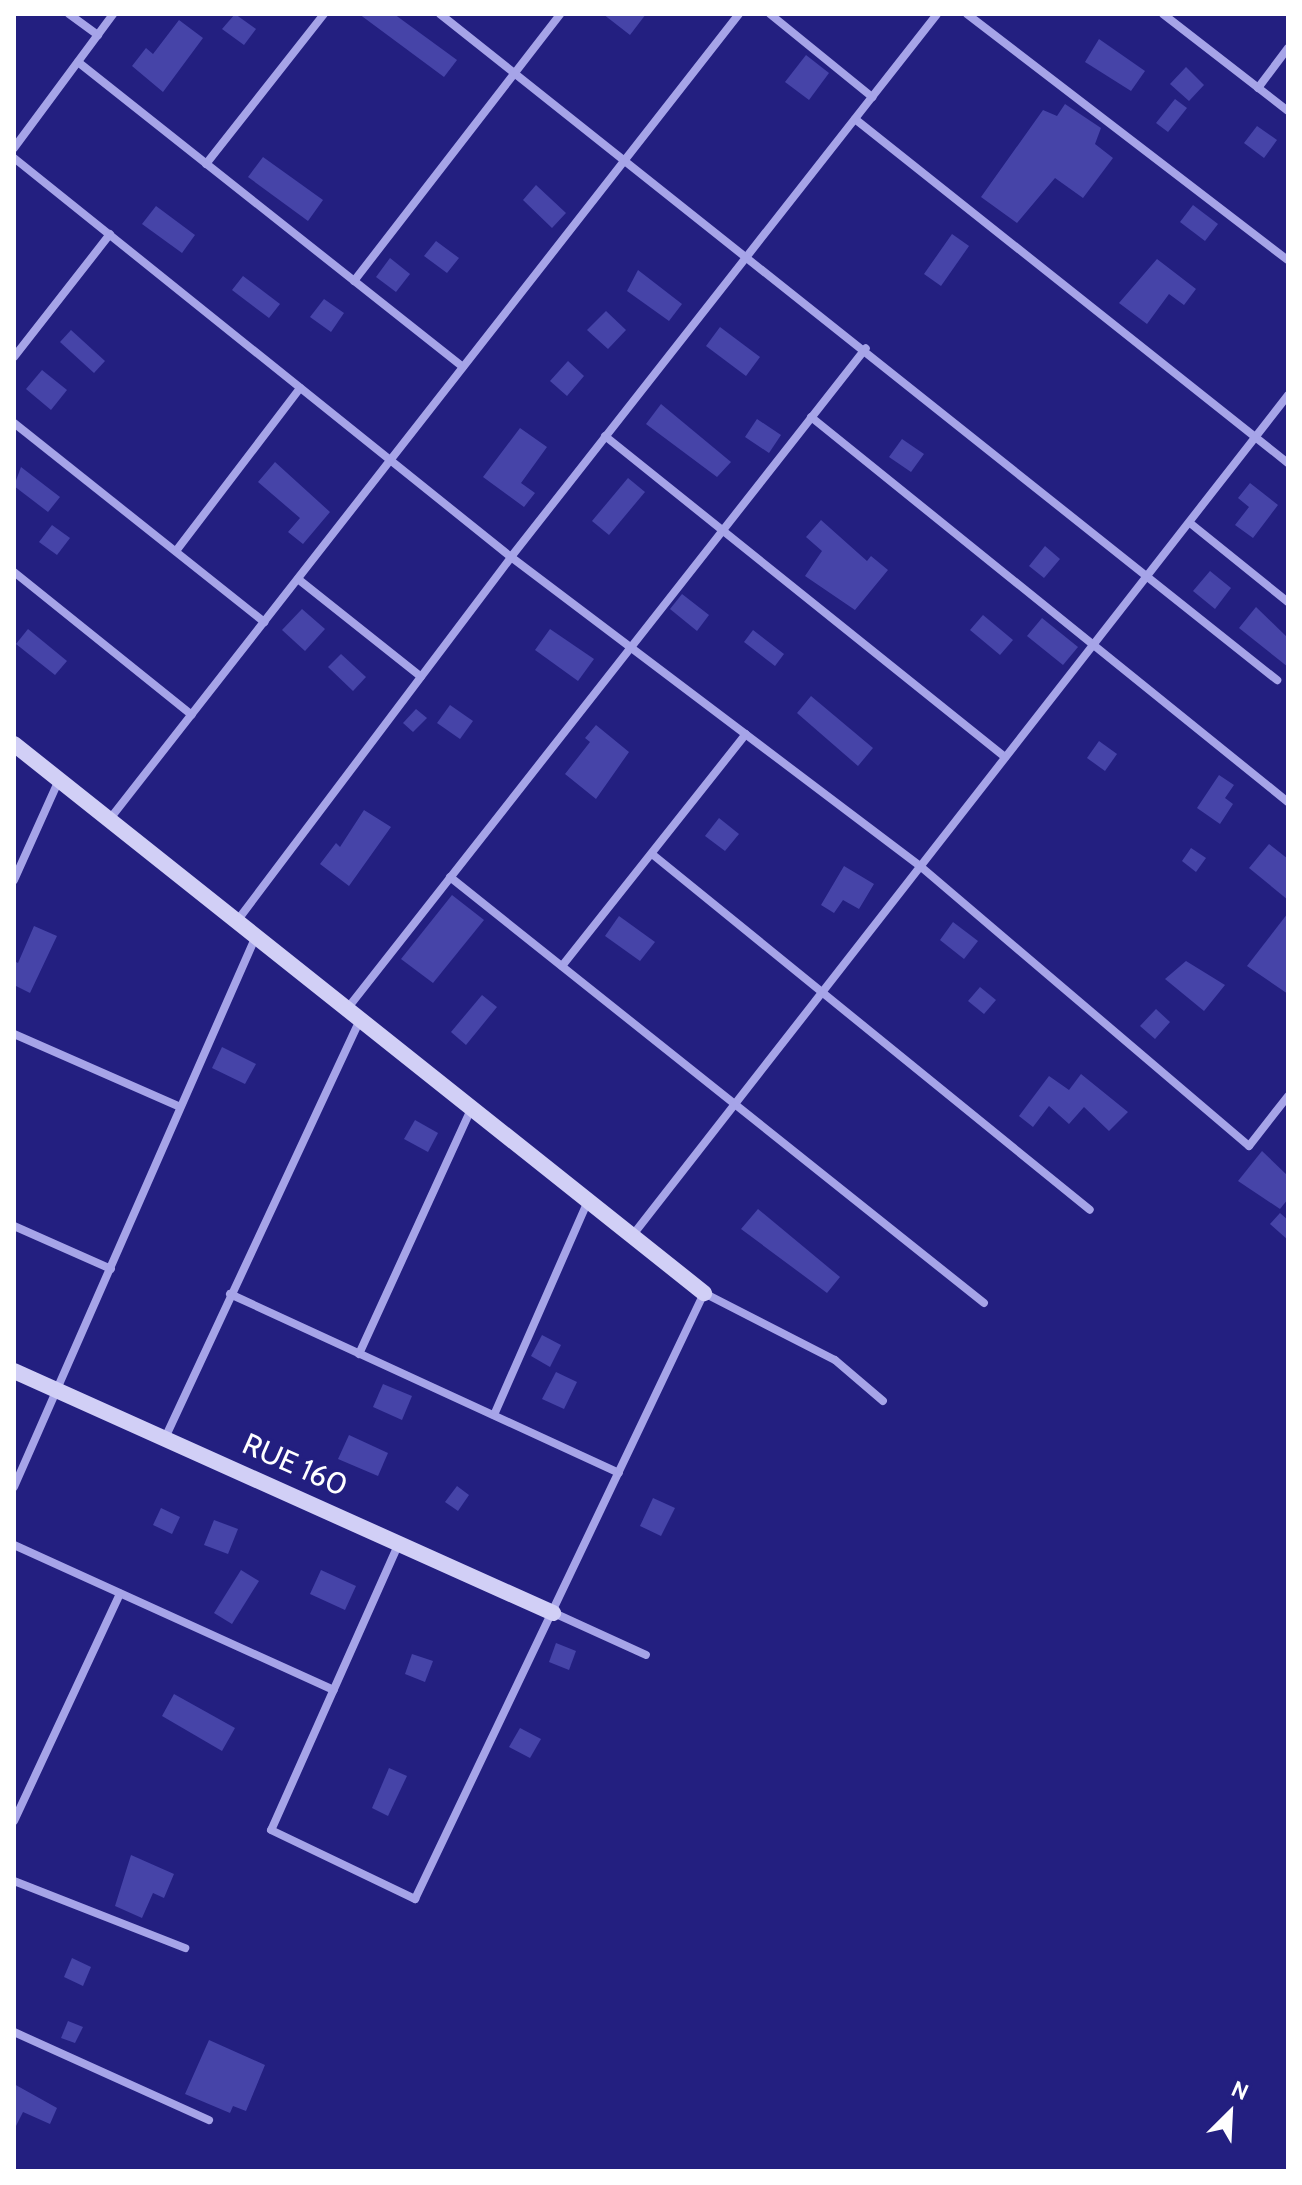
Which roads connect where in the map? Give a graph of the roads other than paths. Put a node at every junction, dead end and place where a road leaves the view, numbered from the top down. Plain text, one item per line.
1 (69, 14) edge
2 (113, 14) edge
3 (324, 14) edge
4 (440, 14) edge
5 (560, 14) edge
6 (739, 14) edge
7 (770, 14) edge
8 (937, 14) edge
9 (967, 14) edge
10 (1163, 14) edge
11 (98, 35) junction
12 (1288, 48) edge
13 (78, 62) junction
14 (515, 73) junction
15 (1258, 88) junction
16 (872, 97) junction
17 (1288, 111) edge
18 (855, 119) junction
19 (14, 148) edge
20 (14, 158) edge
21 (626, 160) junction
22 (206, 164) junction
23 (110, 234) junction
24 (747, 255) junction
25 (1288, 260) edge
26 (354, 281) junction
27 (866, 348) junction
28 (14, 357) edge
29 (463, 367) junction
30 (300, 388) junction
31 (1288, 395) edge
32 (811, 417) junction
33 (14, 423) edge
34 (605, 436) junction
35 (1255, 437) junction
36 (391, 460) junction
37 (1288, 463) edge
38 (1190, 523) junction
39 (722, 530) junction
40 (176, 551) junction
41 (511, 557) junction
42 (14, 572) edge
43 (1148, 577) junction
44 (298, 579) junction
45 (1288, 602) edge
46 (264, 622) junction
47 (1093, 644) junction
48 (630, 647) junction
49 (421, 677) junction
50 (1277, 680) dead end
51 (192, 715) junction
52 (746, 734) junction
53 (14, 744) edge
54 (1005, 757) junction
55 (59, 780) junction
56 (1288, 802) edge
57 (109, 820) junction
58 (652, 854) junction
59 (920, 866) junction
60 (450, 877) junction
61 (14, 880) edge
62 (237, 921) junction
63 (256, 936) junction
64 (562, 966) junction
65 (822, 992) junction
66 (353, 1014) junction
67 (14, 1034) edge
68 (1288, 1096) edge
69 (735, 1104) junction
70 (180, 1107) junction
71 (472, 1108) junction
72 (588, 1201) junction
73 (1090, 1210) dead end
74 (14, 1226) edge
75 (632, 1236) junction
76 (111, 1269) junction
77 (704, 1293) junction
78 (230, 1294) junction
79 (984, 1303) dead end
80 (359, 1354) junction
81 (14, 1371) edge
82 (58, 1390) junction
83 (883, 1401) dead end
84 (494, 1415) junction
85 (165, 1438) junction
86 (619, 1473) junction
87 (14, 1487) edge
88 (400, 1542) junction
89 (14, 1545) edge
90 (120, 1594) junction
91 (553, 1613) junction
92 (646, 1655) dead end
93 (334, 1690) junction
94 (14, 1821) edge
95 (14, 1881) edge
96 (185, 1948) dead end
97 (14, 2032) edge
98 (209, 2120) dead end

1 - 11 street
2 - 11 street
3 - 22 street
4 - 14 street
5 - 14 street
6 - 21 street
7 - 16 street
8 - 16 street
9 - 25 street
10 - 15 street
11 - 13 street
12 - 15 street
13 - 19 street
13 - 22 street
14 - 21 street
14 - 26 street
15 - 17 street
16 - 18 street
18 - 24 street
18 - 35 street
20 - 23 street
21 - 24 street
21 - 29 street
22 - 26 street
23 - 28 street
23 - 30 street
24 - 27 street
24 - 34 street
26 - 29 street
27 - 32 street
27 - 43 street
29 - 36 street
30 - 36 street
30 - 40 street
31 - 35 street
32 - 39 street
32 - 47 street
33 - 40 street
34 - 39 street
34 - 41 street
35 - 37 street
35 - 38 street
36 - 41 street
36 - 44 street
38 - 43 street
38 - 45 street
39 - 48 street
39 - 54 street
40 - 46 street
41 - 48 street
41 - 49 street
42 - 51 street
43 - 47 street
43 - 50 street
44 - 46 street
44 - 49 street
46 - 51 street
47 - 54 street
47 - 56 street
48 - 52 street
48 - 60 street
49 - 62 street
51 - 57 street
52 - 58 street
52 - 59 street
53 - 55 street
54 - 59 street
55 - 57 street
55 - 61 street
57 - 62 street
58 - 64 street
58 - 65 street
59 - 65 street
59 - 68 street
60 - 64 street
60 - 66 street
62 - 63 street
63 - 66 street
63 - 70 street
64 - 69 street
65 - 69 street
65 - 73 street
66 - 71 street
66 - 78 street
67 - 70 street
69 - 75 street
69 - 79 street
70 - 76 street
71 - 72 street
71 - 80 street
72 - 75 street
72 - 84 street
74 - 76 street
75 - 77 street
76 - 82 street
77 - 83 street
77 - 86 street
78 - 80 street
78 - 85 street
80 - 84 street
81 - 82 street, RUE 160
82 - 85 street, RUE 160
82 - 87 street
84 - 86 street
85 - 88 street, RUE 160
86 - 91 street
88 - 91 street, RUE 160
88 - 93 street
89 - 90 street
90 - 93 street
90 - 94 street
91 - 92 street
91 - 93 street
95 - 96 street
97 - 98 street

